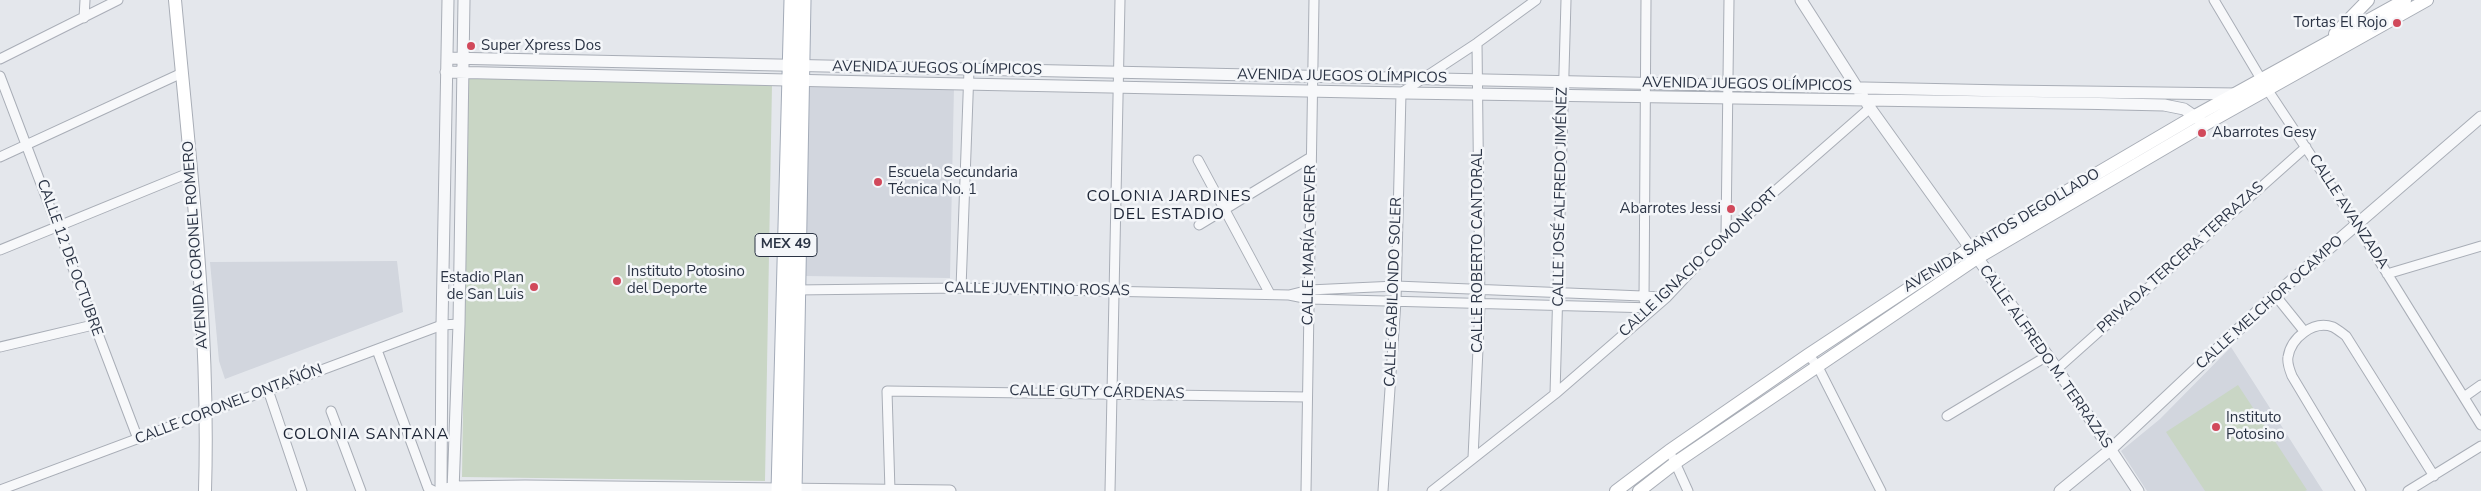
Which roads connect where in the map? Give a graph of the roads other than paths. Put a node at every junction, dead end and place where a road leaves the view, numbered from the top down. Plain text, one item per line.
1 (85, 0) edge
2 (118, 0) edge
3 (175, 0) edge
4 (448, 0) edge
5 (464, 0) edge
6 (792, 0) edge
7 (803, 0) edge
8 (1120, 0) edge
9 (1314, 0) edge
10 (1536, 0) edge
11 (1566, 0) edge
12 (1646, 0) edge
13 (1729, 0) edge
14 (1802, 0) edge
15 (2214, 0) edge
16 (2368, 0) edge
17 (2393, 0) edge
18 (2405, 0) edge
19 (2427, 0) edge
20 (2377, 16) junction
21 (84, 18) junction
22 (2356, 40) junction
23 (1477, 43) junction
24 (2325, 45) junction
25 (446, 58) junction
26 (0, 59) edge
27 (462, 59) junction
28 (969, 70) junction
29 (446, 72) junction
30 (462, 72) junction
31 (182, 73) junction
32 (795, 73) junction
33 (1119, 73) junction
34 (0, 76) edge
35 (1312, 77) junction
36 (1424, 79) junction
37 (1477, 80) junction
38 (1564, 81) junction
39 (969, 83) junction
40 (1646, 83) junction
41 (1727, 84) junction
42 (2265, 85) junction
43 (1118, 87) junction
44 (1856, 87) junction
45 (1312, 91) junction
46 (1401, 93) junction
47 (1479, 94) junction
48 (2237, 94) junction
49 (1564, 96) junction
50 (1646, 97) junction
51 (1727, 98) junction
52 (1867, 103) junction
53 (2481, 117) edge
54 (2200, 120) junction
55 (27, 144) junction
56 (2306, 147) junction
57 (0, 157) edge
58 (1311, 157) junction
59 (1198, 160) dead end
60 (191, 172) junction
61 (443, 205) junction
62 (461, 205) junction
63 (1224, 209) junction
64 (1199, 225) dead end
65 (2357, 225) junction
66 (58, 226) junction
67 (1726, 234) junction
68 (2481, 246) edge
69 (0, 250) edge
70 (1973, 253) junction
71 (2387, 274) junction
72 (1396, 286) junction
73 (962, 288) junction
74 (791, 290) junction
75 (1480, 290) junction
76 (1114, 291) junction
77 (1559, 292) junction
78 (1270, 294) junction
79 (1309, 294) junction
80 (1643, 295) junction
81 (2275, 296) junction
82 (1667, 297) junction
83 (1396, 301) junction
84 (1559, 304) junction
85 (1480, 305) junction
86 (1649, 308) junction
87 (459, 324) junction
88 (93, 325) junction
89 (442, 325) junction
90 (2304, 331) junction
91 (0, 347) edge
92 (377, 350) junction
93 (1808, 355) junction
94 (2047, 356) junction
95 (1817, 365) junction
96 (2057, 369) junction
97 (2481, 386) edge
98 (268, 390) junction
99 (1112, 393) junction
100 (1556, 394) junction
101 (1307, 397) junction
102 (2464, 397) junction
103 (331, 412) dead end
104 (207, 414) junction
105 (1946, 416) dead end
106 (2481, 425) edge
107 (138, 439) junction
108 (2481, 446) edge
109 (2110, 450) junction
110 (1672, 457) junction
111 (1473, 458) junction
112 (2434, 476) junction
113 (602, 489) edge
114 (687, 489) edge
115 (787, 489) edge
116 (0, 490) edge
117 (443, 490) edge
118 (890, 490) edge
119 (205, 491) edge
120 (302, 491) edge
121 (361, 491) edge
122 (950, 491) edge
123 (1110, 491) edge
124 (1306, 491) edge
125 (1383, 491) edge
126 (1432, 491) edge
127 (1616, 491) edge
128 (1639, 491) edge
129 (1688, 491) edge
130 (1881, 491) edge
131 (2060, 491) edge
132 (2138, 491) edge
133 (2361, 491) edge
134 (2408, 491) edge

1 - 21 street
2 - 21 street
3 - 31 main road, AVENIDA CORONEL ROMERO
4 - 25 street
5 - 27 street
6 - 32 main road, MEX 49
7 - 32 main road, MEX 49
8 - 33 street
9 - 35 street, CALLE MARÍA GREVER
10 - 23 street
11 - 38 street, CALLE JOSÉ ALFREDO JIMÉNEZ
12 - 40 street
13 - 41 street
14 - 44 street, CALLE ALFREDO M. TERRAZAS
15 - 42 street, CALLE AVANZADA
16 - 24 main road
17 - 20 main road
18 - 20 main road, AVENIDA SANTOS DEGOLLADO
19 - 22 main road, AVENIDA SANTOS DEGOLLADO
20 - 22 main road
20 - 24 main road, AVENIDA SANTOS DEGOLLADO
21 - 26 street
22 - 42 main road, AVENIDA SANTOS DEGOLLADO
23 - 36 street
23 - 37 street, CALLE ROBERTO CANTORAL
24 - 42 main road, AVENIDA SANTOS DEGOLLADO
25 - 27 street, AVENIDA JUEGOS OLÍMPICOS
25 - 29 street
27 - 30 street
27 - 32 street, AVENIDA JUEGOS OLÍMPICOS
28 - 32 street, AVENIDA JUEGOS OLÍMPICOS
28 - 33 street, AVENIDA JUEGOS OLÍMPICOS
28 - 39 street
29 - 30 street, AVENIDA JUEGOS OLÍMPICOS
29 - 61 street
30 - 32 street, AVENIDA JUEGOS OLÍMPICOS
30 - 62 street
31 - 55 street
31 - 60 main road, AVENIDA CORONEL ROMERO
32 - 39 street, AVENIDA JUEGOS OLÍMPICOS
32 - 74 main road, MEX 49
33 - 35 street, AVENIDA JUEGOS OLÍMPICOS
33 - 43 street
34 - 55 street, CALLE 12 DE OCTUBRE
35 - 36 street, AVENIDA JUEGOS OLÍMPICOS
35 - 45 street, CALLE MARÍA GREVER
36 - 37 street, AVENIDA JUEGOS OLÍMPICOS
36 - 46 street
37 - 38 street, AVENIDA JUEGOS OLÍMPICOS
37 - 47 street, CALLE ROBERTO CANTORAL
38 - 40 street, AVENIDA JUEGOS OLÍMPICOS
38 - 49 street, CALLE JOSÉ ALFREDO JIMÉNEZ
39 - 43 street, AVENIDA JUEGOS OLÍMPICOS
39 - 73 street
40 - 41 street, AVENIDA JUEGOS OLÍMPICOS
40 - 50 street
41 - 44 street, AVENIDA JUEGOS OLÍMPICOS
41 - 51 street
42 - 48 main road, AVENIDA SANTOS DEGOLLADO
42 - 54 main road, AVENIDA SANTOS DEGOLLADO
42 - 56 street, CALLE AVANZADA
43 - 45 street, AVENIDA JUEGOS OLÍMPICOS
43 - 76 street
44 - 48 street, AVENIDA JUEGOS OLÍMPICOS
44 - 52 street, CALLE ALFREDO M. TERRAZAS
45 - 46 street, AVENIDA JUEGOS OLÍMPICOS
45 - 58 street, CALLE MARÍA GREVER
46 - 47 street, AVENIDA JUEGOS OLÍMPICOS
46 - 72 street, CALLE GABILONDO SOLER
47 - 49 street, AVENIDA JUEGOS OLÍMPICOS
47 - 75 street, CALLE ROBERTO CANTORAL
48 - 54 main road, AVENIDA SANTOS DEGOLLADO
49 - 50 street, AVENIDA JUEGOS OLÍMPICOS
49 - 77 street, CALLE JOSÉ ALFREDO JIMÉNEZ
50 - 51 street, AVENIDA JUEGOS OLÍMPICOS
50 - 80 street
51 - 52 street, AVENIDA JUEGOS OLÍMPICOS
51 - 67 street
52 - 54 street, AVENIDA JUEGOS OLÍMPICOS
52 - 67 street, CALLE IGNACIO COMONFORT
52 - 70 street, CALLE ALFREDO M. TERRAZAS
53 - 65 street, CALLE MELCHOR OCAMPO
54 - 70 main road, AVENIDA SANTOS DEGOLLADO
55 - 57 street
55 - 66 street, CALLE 12 DE OCTUBRE
56 - 65 street, CALLE AVANZADA
56 - 96 street, PRIVADA TERCERA TERRAZAS
58 - 63 street
58 - 79 street, CALLE MARÍA GREVER
59 - 63 street
60 - 66 street
60 - 104 main road, AVENIDA CORONEL ROMERO
61 - 62 street
61 - 89 street
62 - 87 street
63 - 64 street
63 - 78 street
65 - 71 street, CALLE AVANZADA
65 - 81 street, CALLE MELCHOR OCAMPO
66 - 69 street
66 - 88 street, CALLE 12 DE OCTUBRE
67 - 82 street, CALLE IGNACIO COMONFORT
68 - 71 street
70 - 93 main road, AVENIDA SANTOS DEGOLLADO
70 - 94 street, CALLE ALFREDO M. TERRAZAS
70 - 95 main road, AVENIDA SANTOS DEGOLLADO
71 - 102 street, CALLE AVANZADA
72 - 75 street, CALLE JUVENTINO ROSAS
72 - 79 street, CALLE JUVENTINO ROSAS
72 - 83 street, CALLE GABILONDO SOLER
73 - 74 street, CALLE JUVENTINO ROSAS
73 - 76 street, CALLE JUVENTINO ROSAS
74 - 115 main road, MEX 49
75 - 77 street, CALLE JUVENTINO ROSAS
75 - 85 street, CALLE ROBERTO CANTORAL
76 - 78 street, CALLE JUVENTINO ROSAS
76 - 99 street
77 - 80 street, CALLE JUVENTINO ROSAS
77 - 84 street, CALLE JOSÉ ALFREDO JIMÉNEZ
78 - 79 street, CALLE JUVENTINO ROSAS
79 - 83 street, CALLE JUVENTINO ROSAS
79 - 101 street, CALLE MARÍA GREVER
80 - 82 street, CALLE JUVENTINO ROSAS
80 - 86 street
81 - 90 street
81 - 109 street, CALLE MELCHOR OCAMPO
82 - 86 street, CALLE IGNACIO COMONFORT
83 - 85 street, CALLE JUVENTINO ROSAS
83 - 125 street, CALLE GABILONDO SOLER
84 - 85 street, CALLE JUVENTINO ROSAS
84 - 86 street, CALLE JUVENTINO ROSAS
84 - 100 street, CALLE JOSÉ ALFREDO JIMÉNEZ
85 - 111 street, CALLE ROBERTO CANTORAL
86 - 100 street, CALLE IGNACIO COMONFORT
87 - 89 street, CALLE CORONEL ONTAÑÓN
87 - 117 street
88 - 91 street
88 - 107 street, CALLE 12 DE OCTUBRE
89 - 92 street, CALLE CORONEL ONTAÑÓN
89 - 117 street
90 - 112 street
90 - 133 street
92 - 98 street, CALLE CORONEL ONTAÑÓN
92 - 117 street
93 - 95 street
93 - 110 main road, AVENIDA SANTOS DEGOLLADO
94 - 96 street, CALLE ALFREDO M. TERRAZAS
94 - 105 street
95 - 110 main road, AVENIDA SANTOS DEGOLLADO
95 - 130 street
96 - 109 street, CALLE ALFREDO M. TERRAZAS
97 - 102 street
98 - 104 street, CALLE CORONEL ONTAÑÓN
98 - 120 street
99 - 101 street, CALLE GUTY CÁRDENAS
99 - 118 street, CALLE GUTY CÁRDENAS
99 - 123 street
100 - 111 street, CALLE IGNACIO COMONFORT
101 - 124 street, CALLE MARÍA GREVER
102 - 106 street, CALLE AVANZADA
103 - 121 street
104 - 107 street, CALLE CORONEL ONTAÑÓN
104 - 119 main road, AVENIDA CORONEL ROMERO
107 - 116 street, CALLE CORONEL ONTAÑÓN
108 - 112 street
109 - 131 street, CALLE MELCHOR OCAMPO
109 - 132 street, CALLE ALFREDO M. TERRAZAS
110 - 127 main road, AVENIDA SANTOS DEGOLLADO
110 - 128 main road, AVENIDA SANTOS DEGOLLADO
110 - 129 street
111 - 126 street, CALLE IGNACIO COMONFORT
112 - 134 street
113 - 114 street
113 - 117 street
114 - 115 street
115 - 118 street
118 - 122 street

